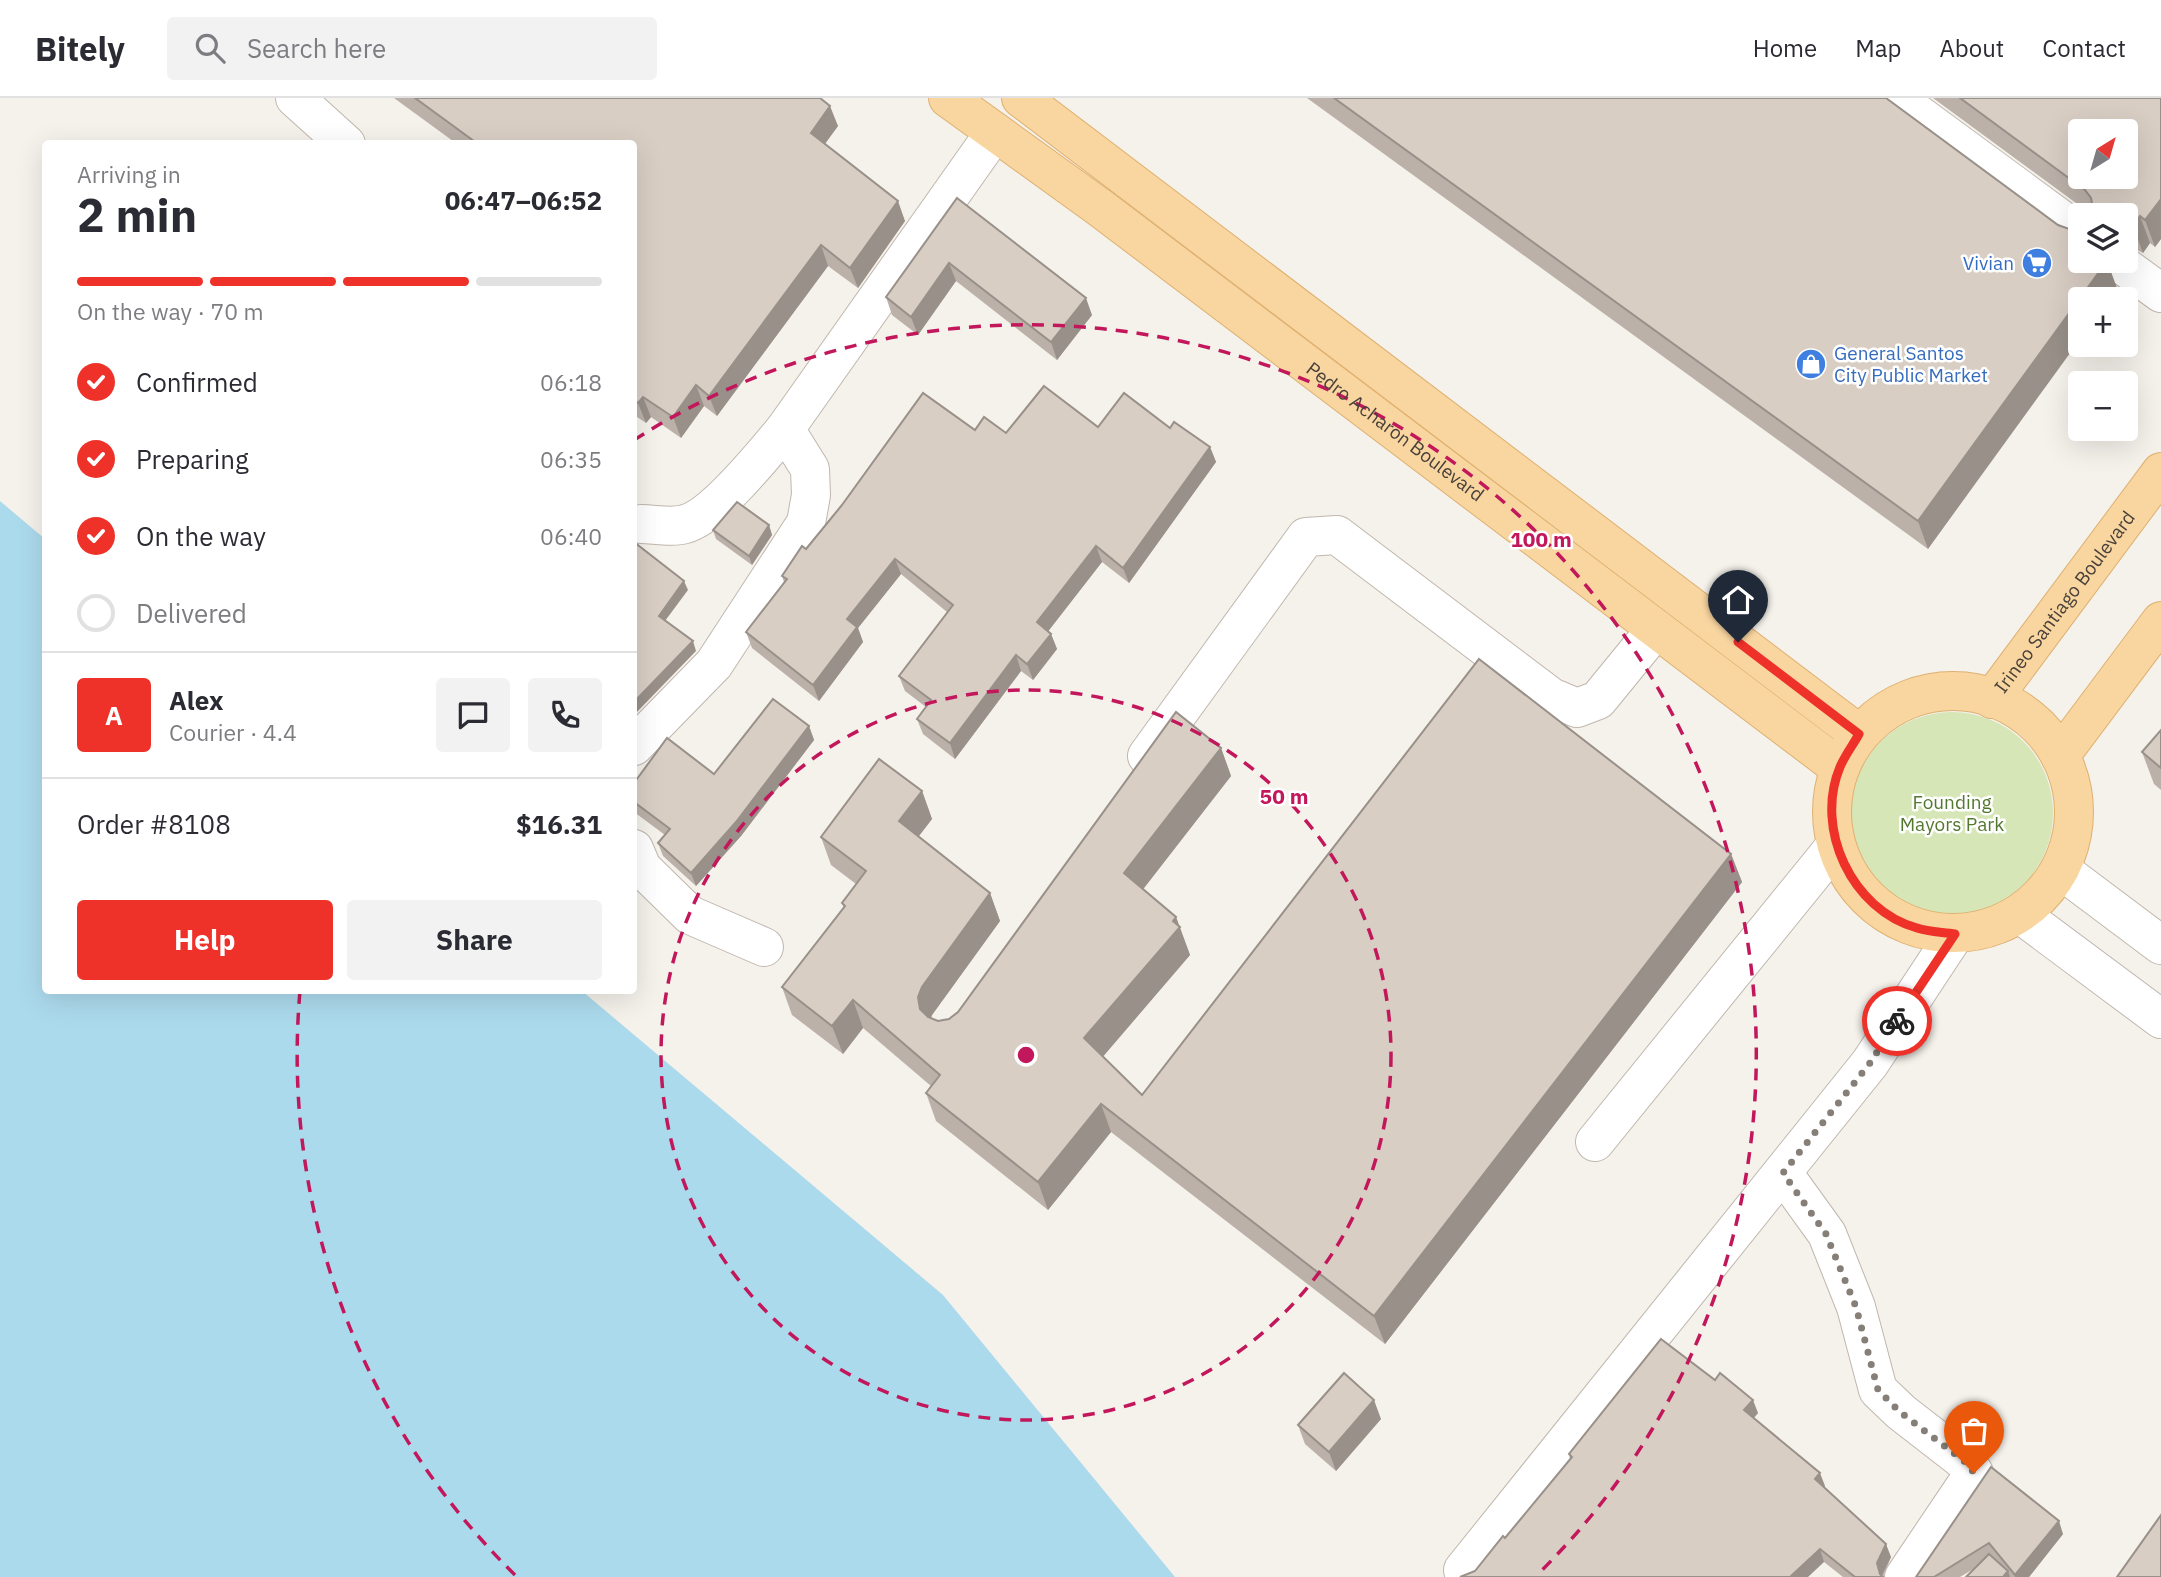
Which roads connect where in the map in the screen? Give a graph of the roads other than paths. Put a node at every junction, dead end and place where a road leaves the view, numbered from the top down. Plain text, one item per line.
1 (295, 98) edge
2 (948, 98) edge
3 (1021, 98) edge
4 (1896, 98) edge
5 (995, 132) junction
6 (342, 140) edge
7 (2068, 224) edge
8 (2134, 273) edge
9 (2161, 293) edge
10 (785, 429) junction
11 (2161, 472) edge
12 (640, 524) dead end
13 (2161, 621) edge
14 (1656, 629) junction
15 (1992, 699) junction
16 (1859, 734) junction
17 (637, 743) edge
18 (2060, 756) junction
19 (1840, 768) junction
20 (1130, 779) edge
21 (1836, 845) junction
22 (637, 856) edge
23 (2062, 870) junction
24 (2020, 914) junction
25 (1955, 934) junction
26 (2161, 945) edge
27 (764, 947) dead end
28 (2161, 1020) edge
29 (1595, 1142) dead end
30 (1783, 1173) junction
31 (1462, 1570) dead end
32 (1904, 1577) edge

1 - 6 street
2 - 5 main road, Pedro Acharon Boulevard
3 - 16 main road, Pedro Acharon Boulevard
4 - 7 street
5 - 10 street
5 - 14 main road, Pedro Acharon Boulevard
8 - 9 street
10 - 12 street
10 - 17 street
11 - 15 main road, Irineo Santiago Boulevard
13 - 18 main road
14 - 19 main road, Pedro Acharon Boulevard
14 - 20 street
15 - 16 main road
15 - 18 main road
16 - 19 main road
18 - 23 main road
19 - 21 main road
21 - 25 main road
21 - 29 street
22 - 27 street
23 - 24 main road
23 - 26 street
24 - 25 main road
24 - 28 street
25 - 30 street
30 - 31 street
30 - 32 street

